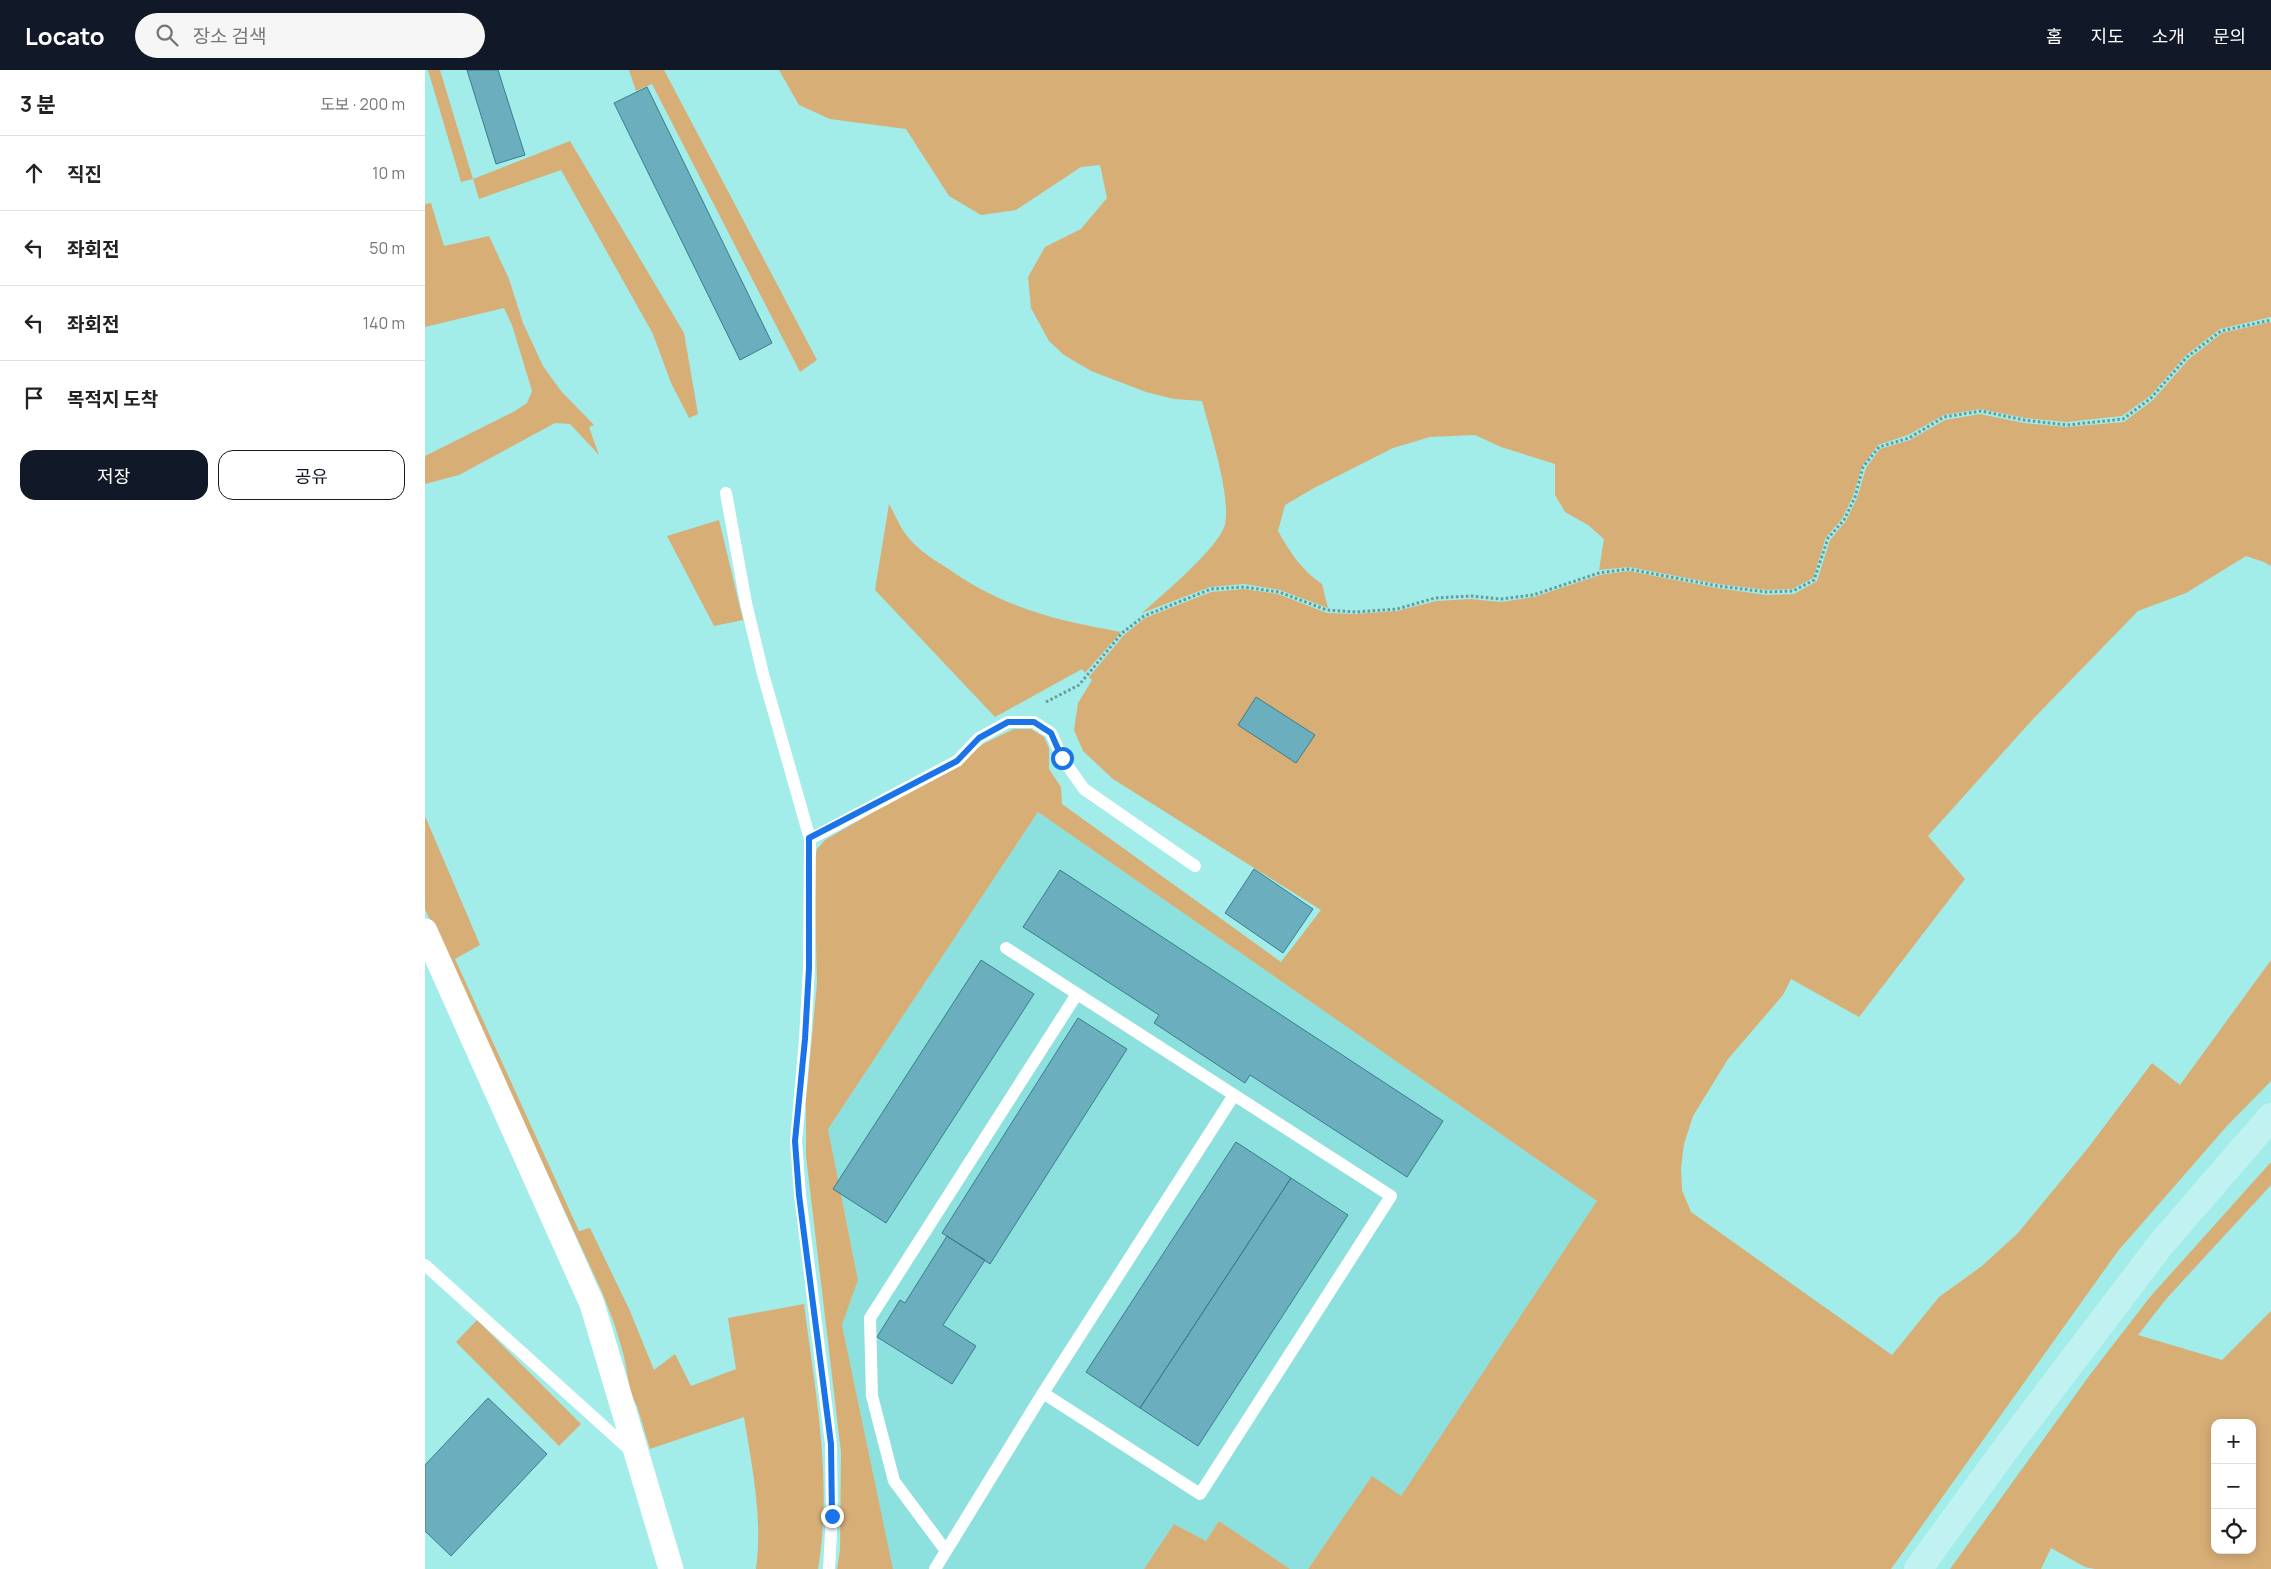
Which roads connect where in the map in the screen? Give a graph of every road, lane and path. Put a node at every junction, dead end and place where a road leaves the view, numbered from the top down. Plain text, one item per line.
1 (2271, 320) edge
2 (726, 493) dead end
3 (1008, 722) junction
4 (809, 838) junction
5 (1195, 866) dead end
6 (425, 931) edge
7 (1006, 948) dead end
8 (1077, 994) junction
9 (1234, 1095) junction
10 (2271, 1117) edge
11 (425, 1265) edge
12 (1043, 1393) junction
13 (637, 1457) junction
14 (946, 1552) junction
15 (671, 1569) edge
16 (829, 1569) edge
17 (935, 1569) edge
18 (1919, 1569) edge

1 - 3 path
2 - 4 lane
3 - 4 lane
3 - 5 lane
4 - 16 lane
6 - 13 street
7 - 8 lane
8 - 9 lane
8 - 14 lane
9 - 12 lane
9 - 12 lane
10 - 18 main road
11 - 13 lane
12 - 14 lane
13 - 15 street
14 - 17 lane

